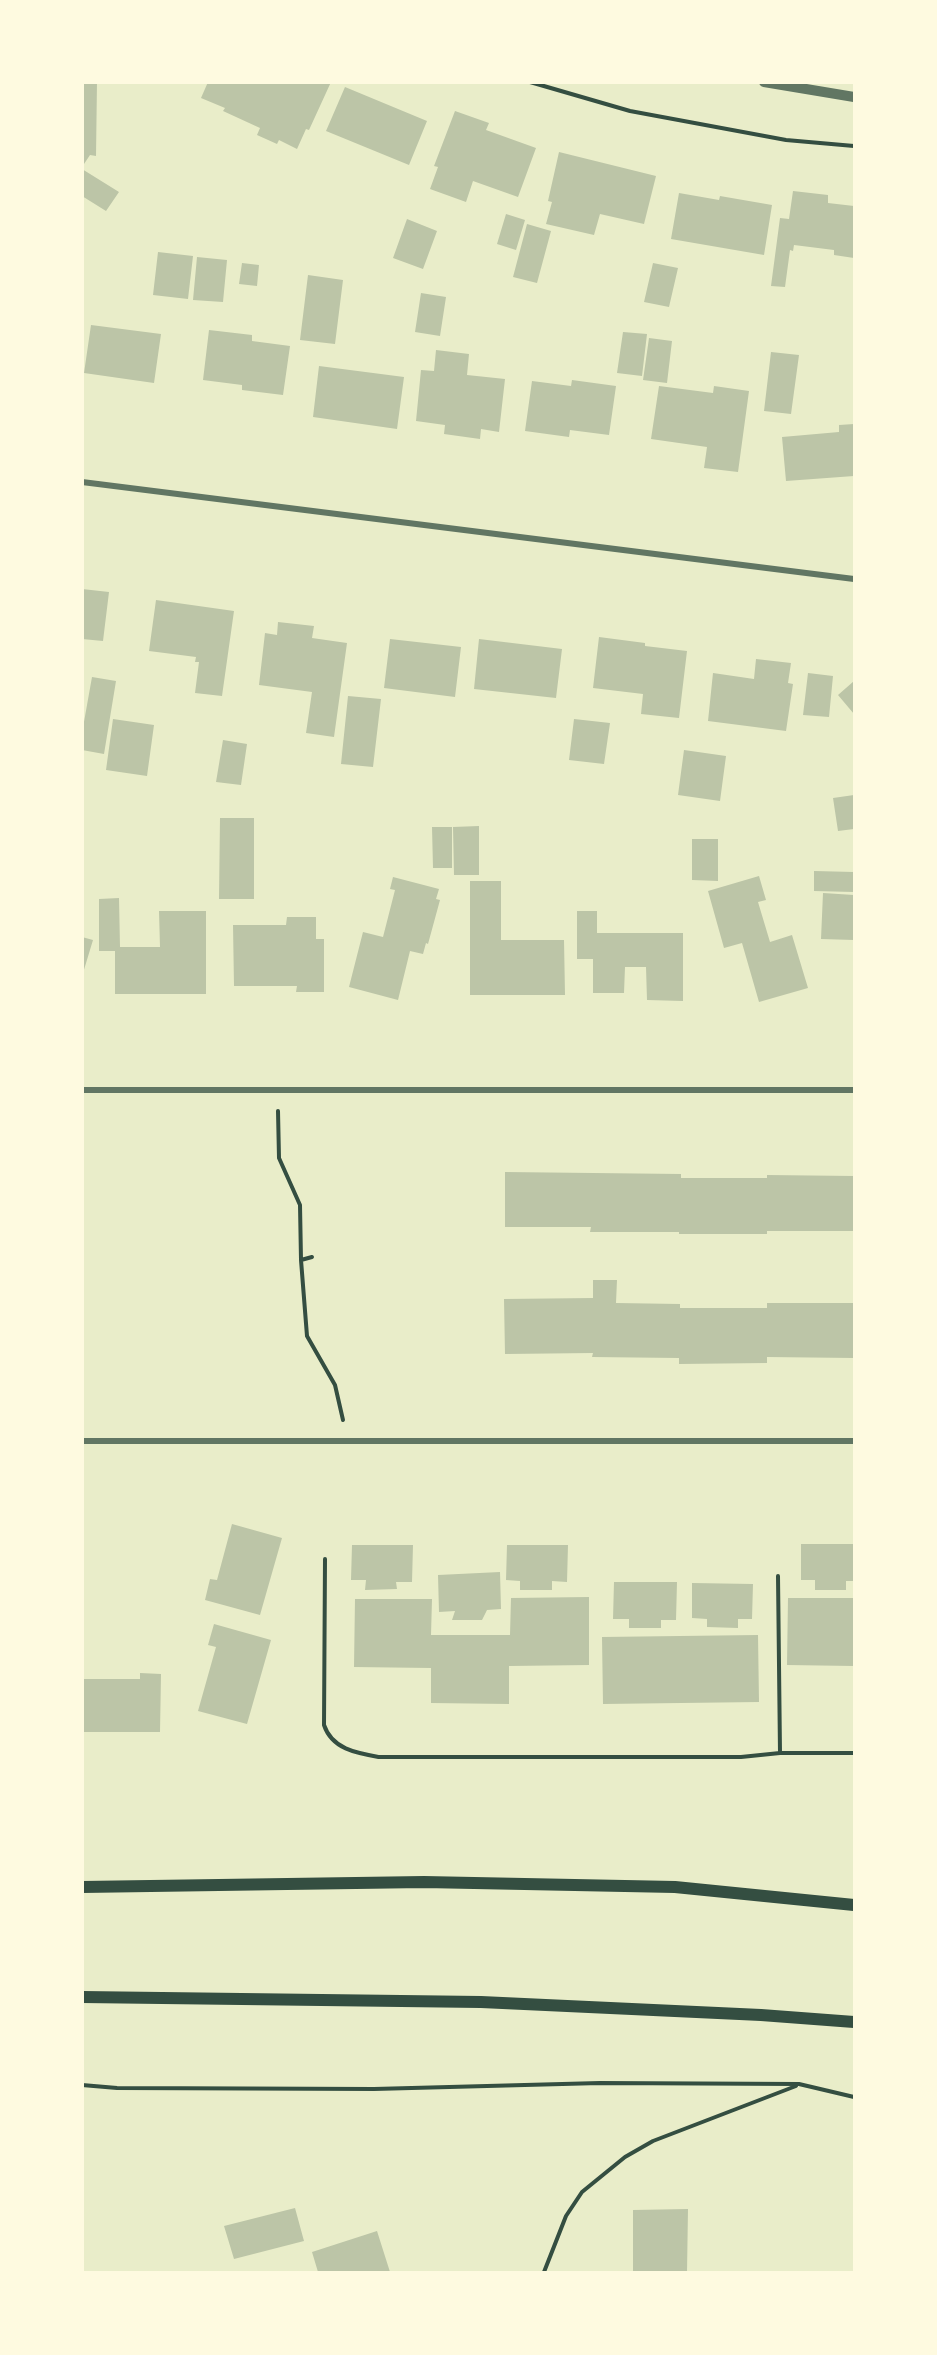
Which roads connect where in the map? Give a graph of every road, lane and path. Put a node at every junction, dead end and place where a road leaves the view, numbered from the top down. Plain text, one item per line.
1 (530, 82) edge
2 (764, 82) edge
3 (855, 97) edge
4 (855, 146) edge
5 (82, 482) edge
6 (855, 579) edge
7 (82, 1090) edge
8 (278, 1090) junction
9 (855, 1090) edge
10 (312, 1257) dead end
11 (301, 1260) junction
12 (82, 1441) edge
13 (855, 1441) edge
14 (342, 1442) junction
15 (325, 1559) dead end
16 (778, 1576) dead end
17 (780, 1753) junction
18 (855, 1753) edge
19 (82, 1887) edge
20 (855, 1905) edge
21 (82, 1997) edge
22 (855, 2022) edge
23 (799, 2084) junction
24 (82, 2085) edge
25 (855, 2097) edge
26 (544, 2272) edge

1 - 4 path
2 - 3 street
5 - 6 street
7 - 8 street
8 - 9 street
8 - 11 path
10 - 11 path
11 - 14 path
12 - 14 street
13 - 14 street
15 - 17 path
16 - 17 path
17 - 18 path
19 - 20 main road
21 - 22 main road
23 - 24 path
23 - 25 path
23 - 26 path

